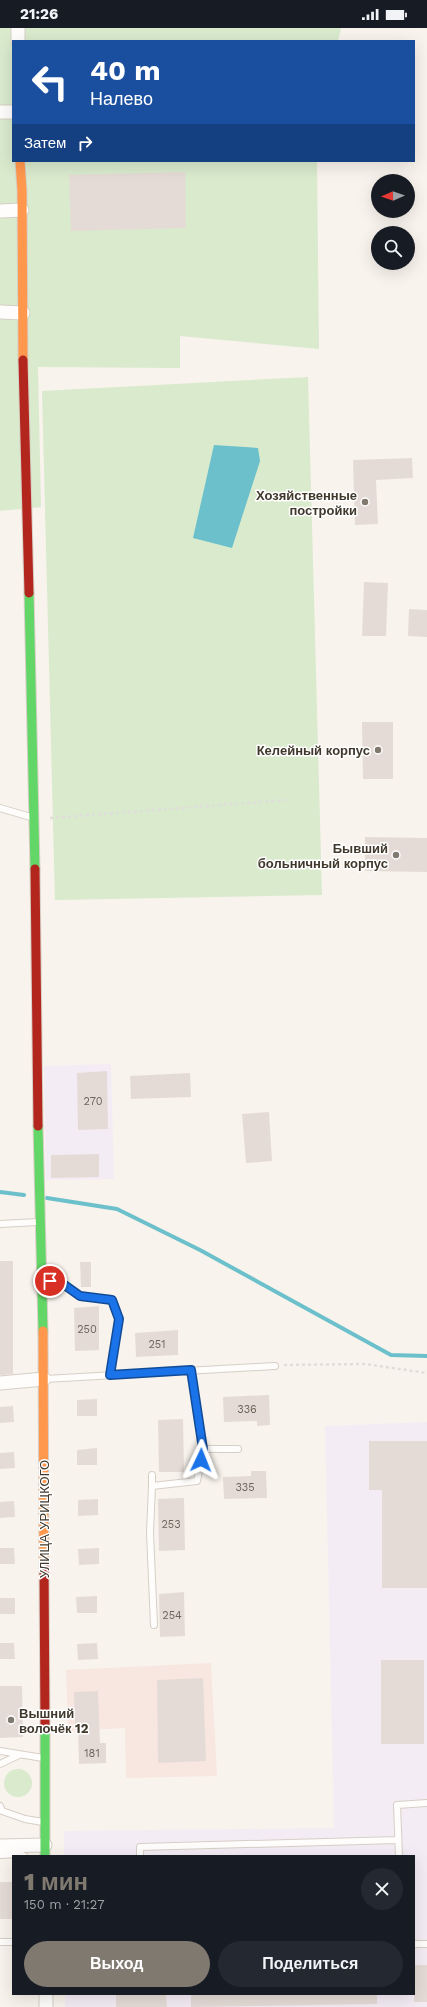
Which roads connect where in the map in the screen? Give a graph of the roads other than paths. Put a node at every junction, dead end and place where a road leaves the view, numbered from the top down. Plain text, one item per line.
1 (18, 28) edge
2 (18, 40) edge
3 (0, 112) edge
4 (12, 112) edge
5 (20, 162) edge
6 (0, 210) edge
7 (22, 210) junction
8 (0, 312) edge
9 (23, 313) junction
10 (0, 808) edge
11 (35, 819) junction
12 (39, 1222) junction
13 (0, 1224) edge
14 (41, 1281) junction
15 (275, 1366) road end
16 (191, 1370) junction
17 (110, 1375) junction
18 (44, 1379) junction
19 (0, 1383) edge
20 (203, 1449) junction
21 (238, 1449) dead end
22 (152, 1475) dead end
23 (152, 1486) junction
24 (154, 1625) dead end
25 (0, 1752) edge
26 (19, 1755) junction
27 (44, 1758) junction
28 (0, 1764) edge
29 (427, 1803) edge
30 (0, 1806) edge
31 (44, 1822) junction
32 (398, 1840) junction
33 (0, 1846) edge
34 (45, 1850) edge
35 (0, 1855) edge
36 (22, 1855) edge
37 (140, 1855) edge
38 (399, 1855) edge
39 (0, 1942) edge
40 (12, 1942) edge
41 (415, 1944) edge
42 (427, 1944) edge
43 (46, 1995) edge
44 (46, 2007) edge

1 - 2 street
3 - 4 street
5 - 7 street, УЛИЦА УРИЦКОГО
6 - 7 street
7 - 9 street, УЛИЦА УРИЦКОГО
8 - 9 street
9 - 11 street, УЛИЦА УРИЦКОГО
10 - 11 lane
11 - 12 street, УЛИЦА УРИЦКОГО
12 - 13 lane
12 - 14 street, УЛИЦА УРИЦКОГО
14 - 17 lane
14 - 18 street, УЛИЦА УРИЦКОГО
15 - 16 lane
16 - 17 lane
16 - 20 lane
17 - 18 lane
18 - 19 street
18 - 27 street, УЛИЦА УРИЦКОГО
20 - 21 lane
20 - 23 lane
22 - 23 lane
23 - 24 lane
25 - 26 lane
26 - 27 lane
26 - 28 lane
27 - 31 street, УЛИЦА УРИЦКОГО
29 - 32 lane
30 - 31 lane
31 - 34 street, УЛИЦА УРИЦКОГО
32 - 37 lane
32 - 38 lane
33 - 34 street
35 - 36 lane
39 - 40 lane
41 - 42 lane
43 - 44 street

